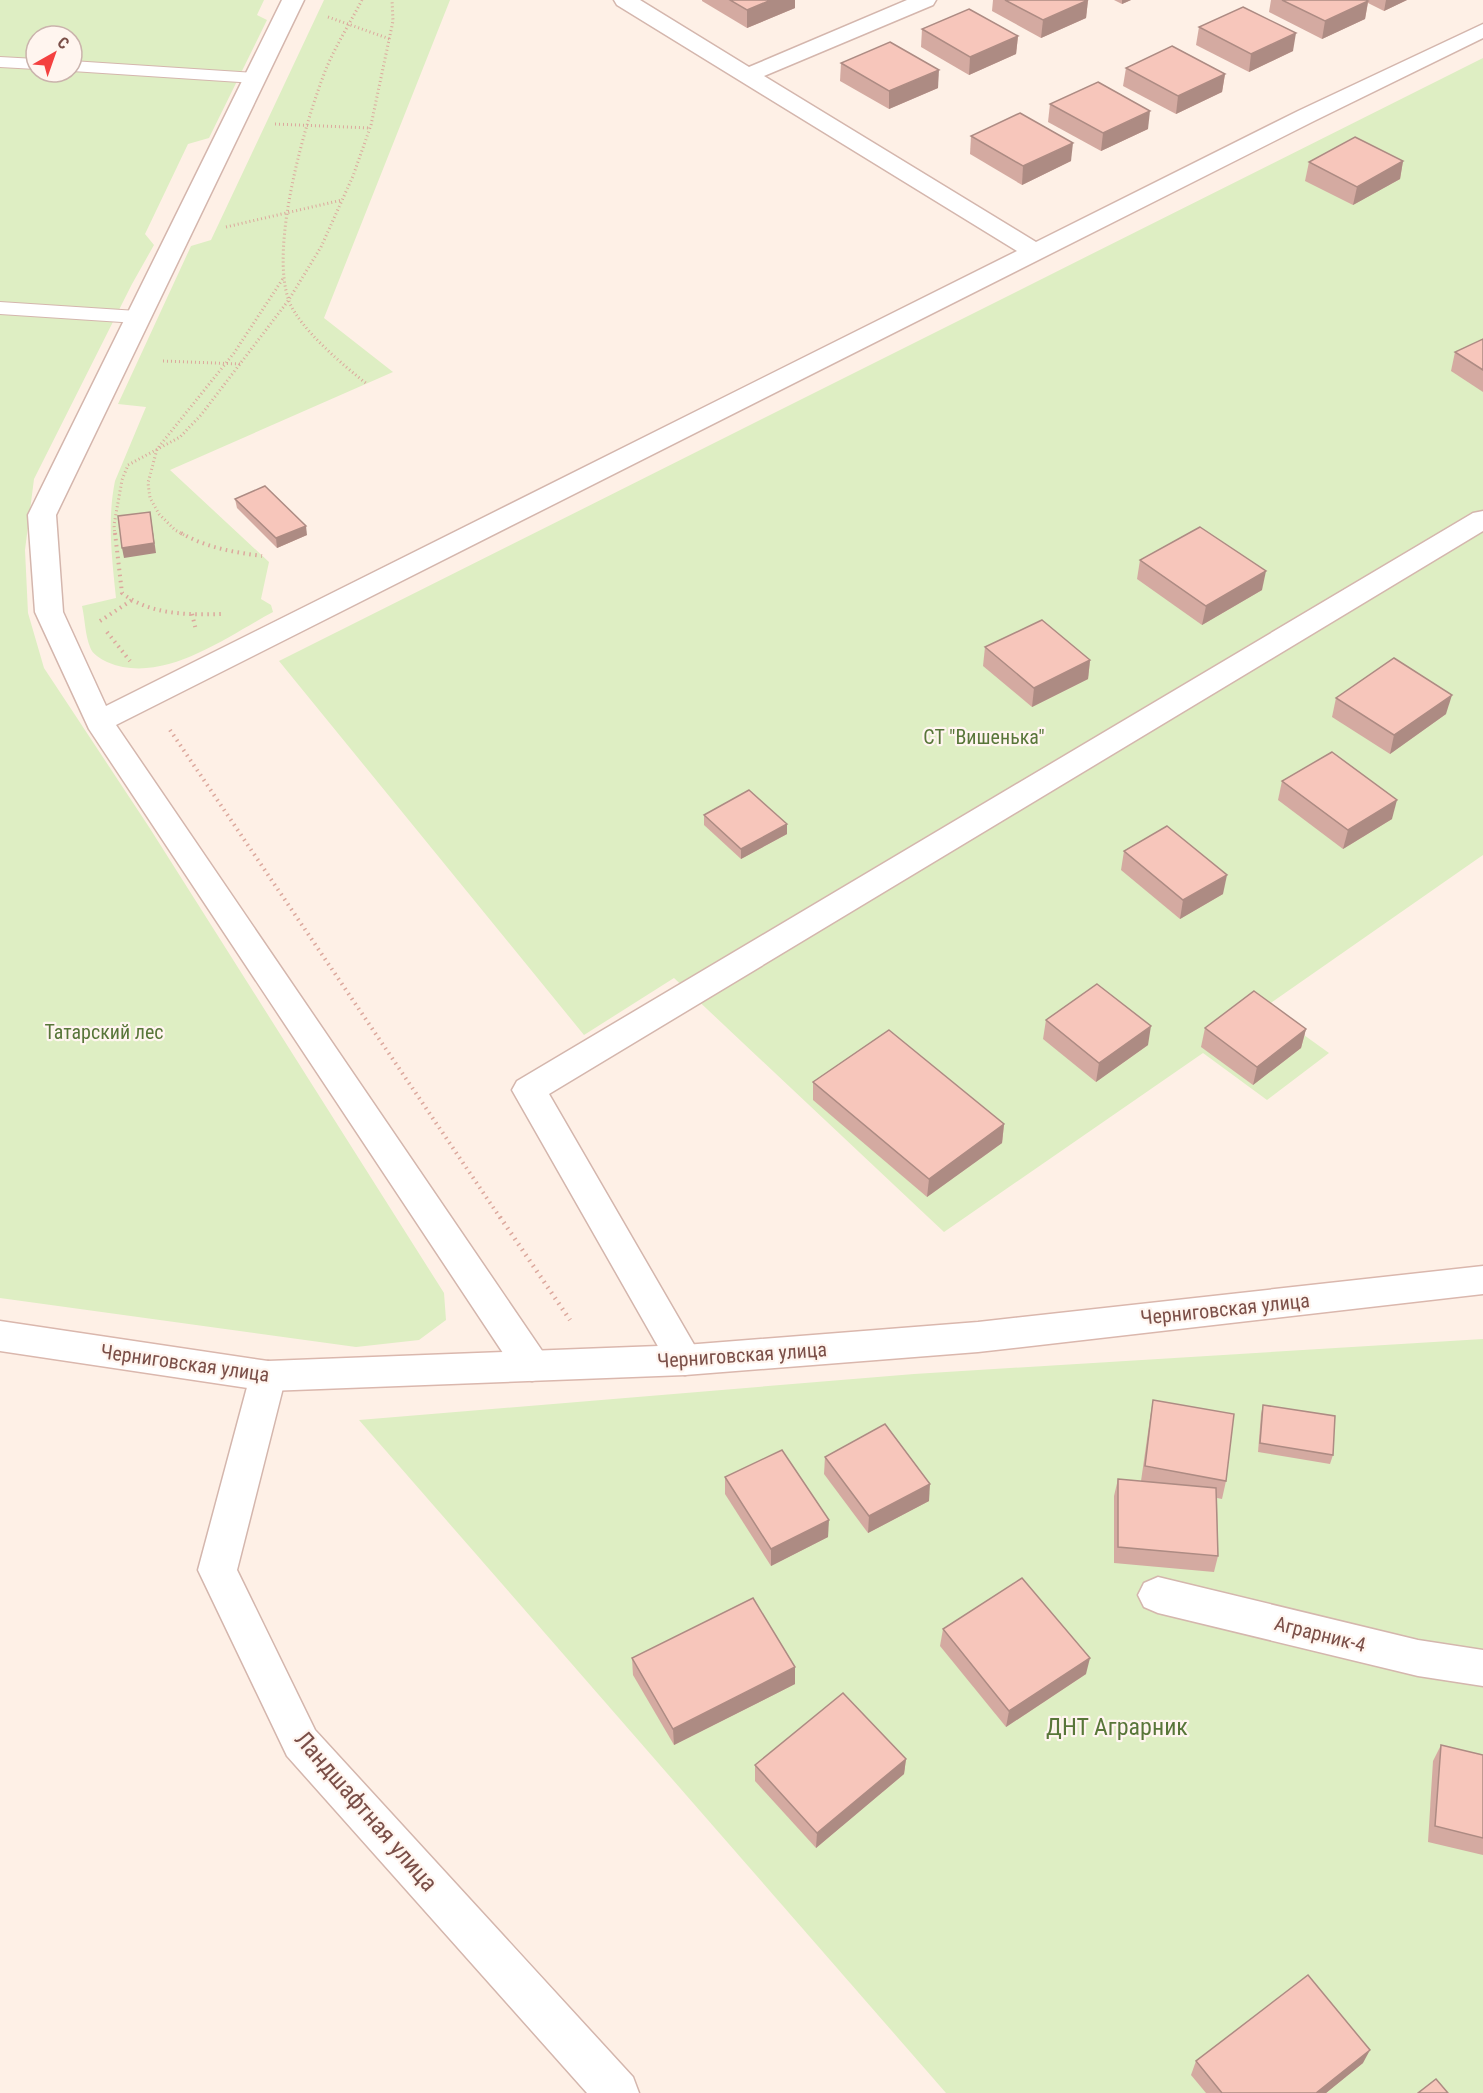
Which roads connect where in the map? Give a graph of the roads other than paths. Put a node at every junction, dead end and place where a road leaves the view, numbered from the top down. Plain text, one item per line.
1 (293, 0) edge
2 (625, 0) edge
3 (925, 0) edge
4 (1483, 30) edge
5 (0, 62) edge
6 (24, 63) edge
7 (84, 67) edge
8 (746, 76) junction
9 (255, 78) junction
10 (1035, 252) junction
11 (0, 308) edge
12 (137, 317) junction
13 (1483, 519) edge
14 (99, 722) junction
15 (1483, 1280) edge
16 (0, 1336) edge
17 (685, 1360) junction
18 (532, 1366) junction
19 (268, 1376) junction
20 (1158, 1594) dead end
21 (1483, 1668) edge
22 (617, 2093) edge

1 - 9 street
2 - 8 street
3 - 8 street
4 - 10 street
5 - 6 lane
7 - 9 lane
8 - 10 street
9 - 12 street
10 - 14 street
11 - 12 lane
12 - 14 street
13 - 17 street
14 - 18 street
15 - 17 street, Черниговская улица
16 - 19 street, Черниговская улица
17 - 18 street, Черниговская улица
18 - 19 street, Черниговская улица
19 - 22 street, Ландшафтная улица
20 - 21 street, Аграрник-4

